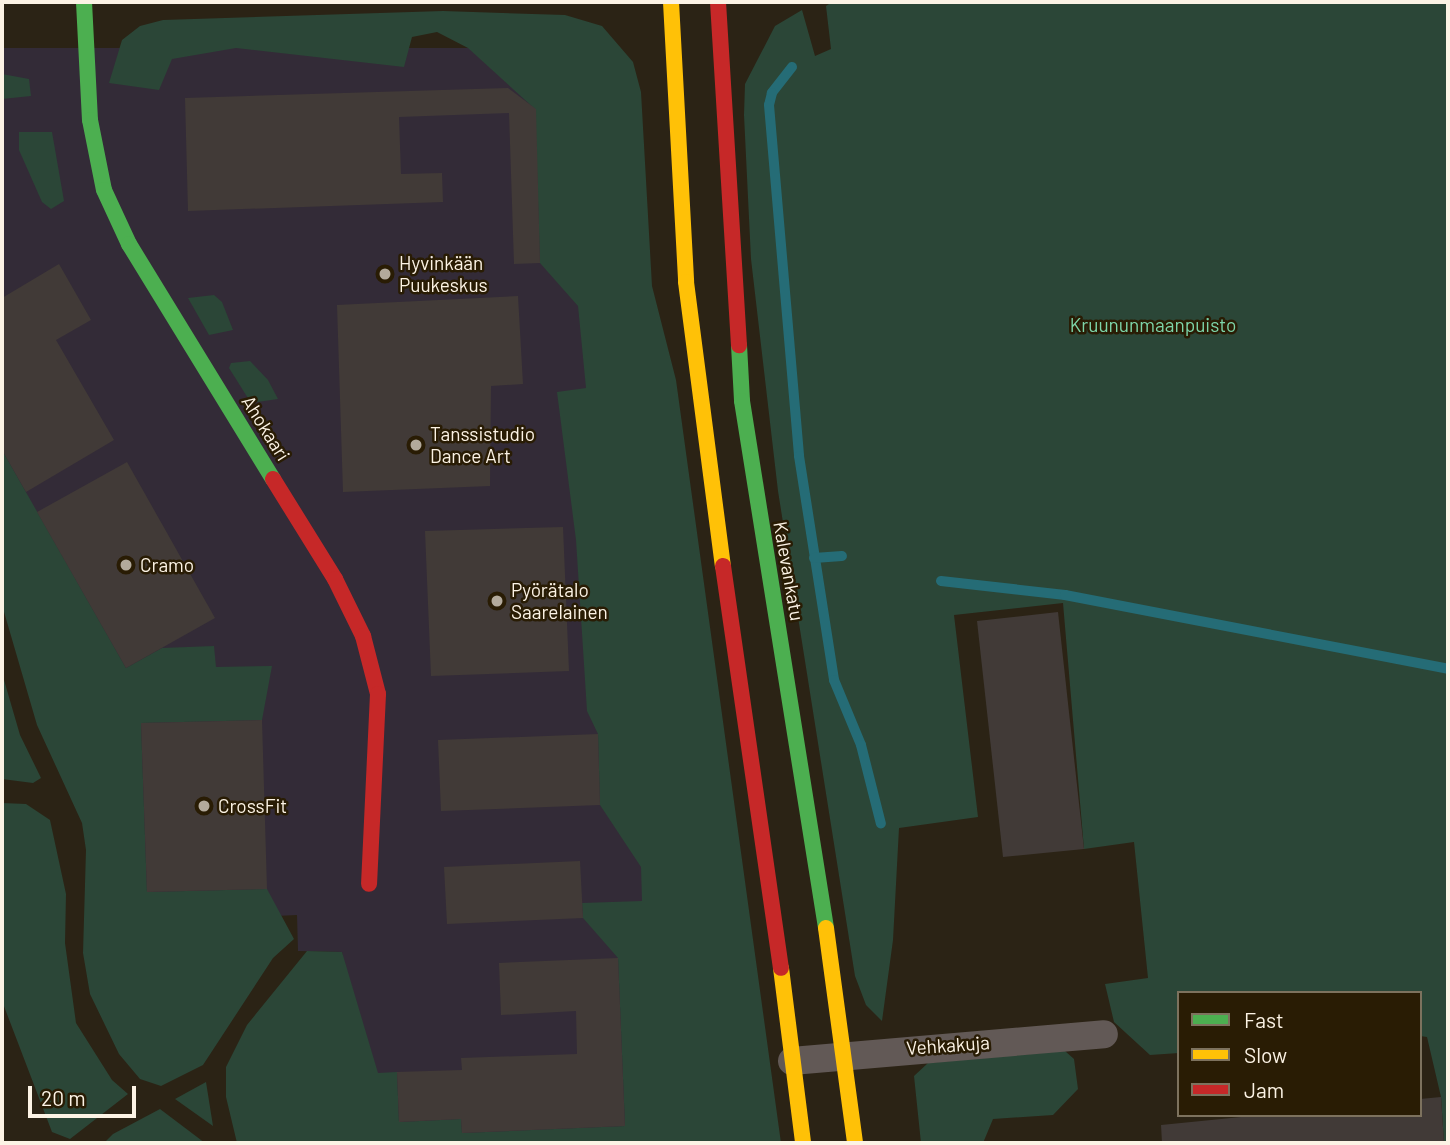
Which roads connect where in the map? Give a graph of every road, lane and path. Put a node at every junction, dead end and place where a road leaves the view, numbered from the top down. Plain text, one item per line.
1 (84, 2) edge
2 (671, 2) edge
3 (718, 2) edge
4 (369, 884) dead end
5 (1104, 1034) dead end
6 (846, 1054) junction
7 (792, 1061) junction
8 (803, 1143) edge
9 (855, 1143) edge

1 - 4 main road, Ahokaari
2 - 7 main road
3 - 6 main road, Kalevankatu
5 - 6 street, Vehkakuja
6 - 7 street, Vehkakuja
6 - 9 main road, Kalevankatu
7 - 8 main road

